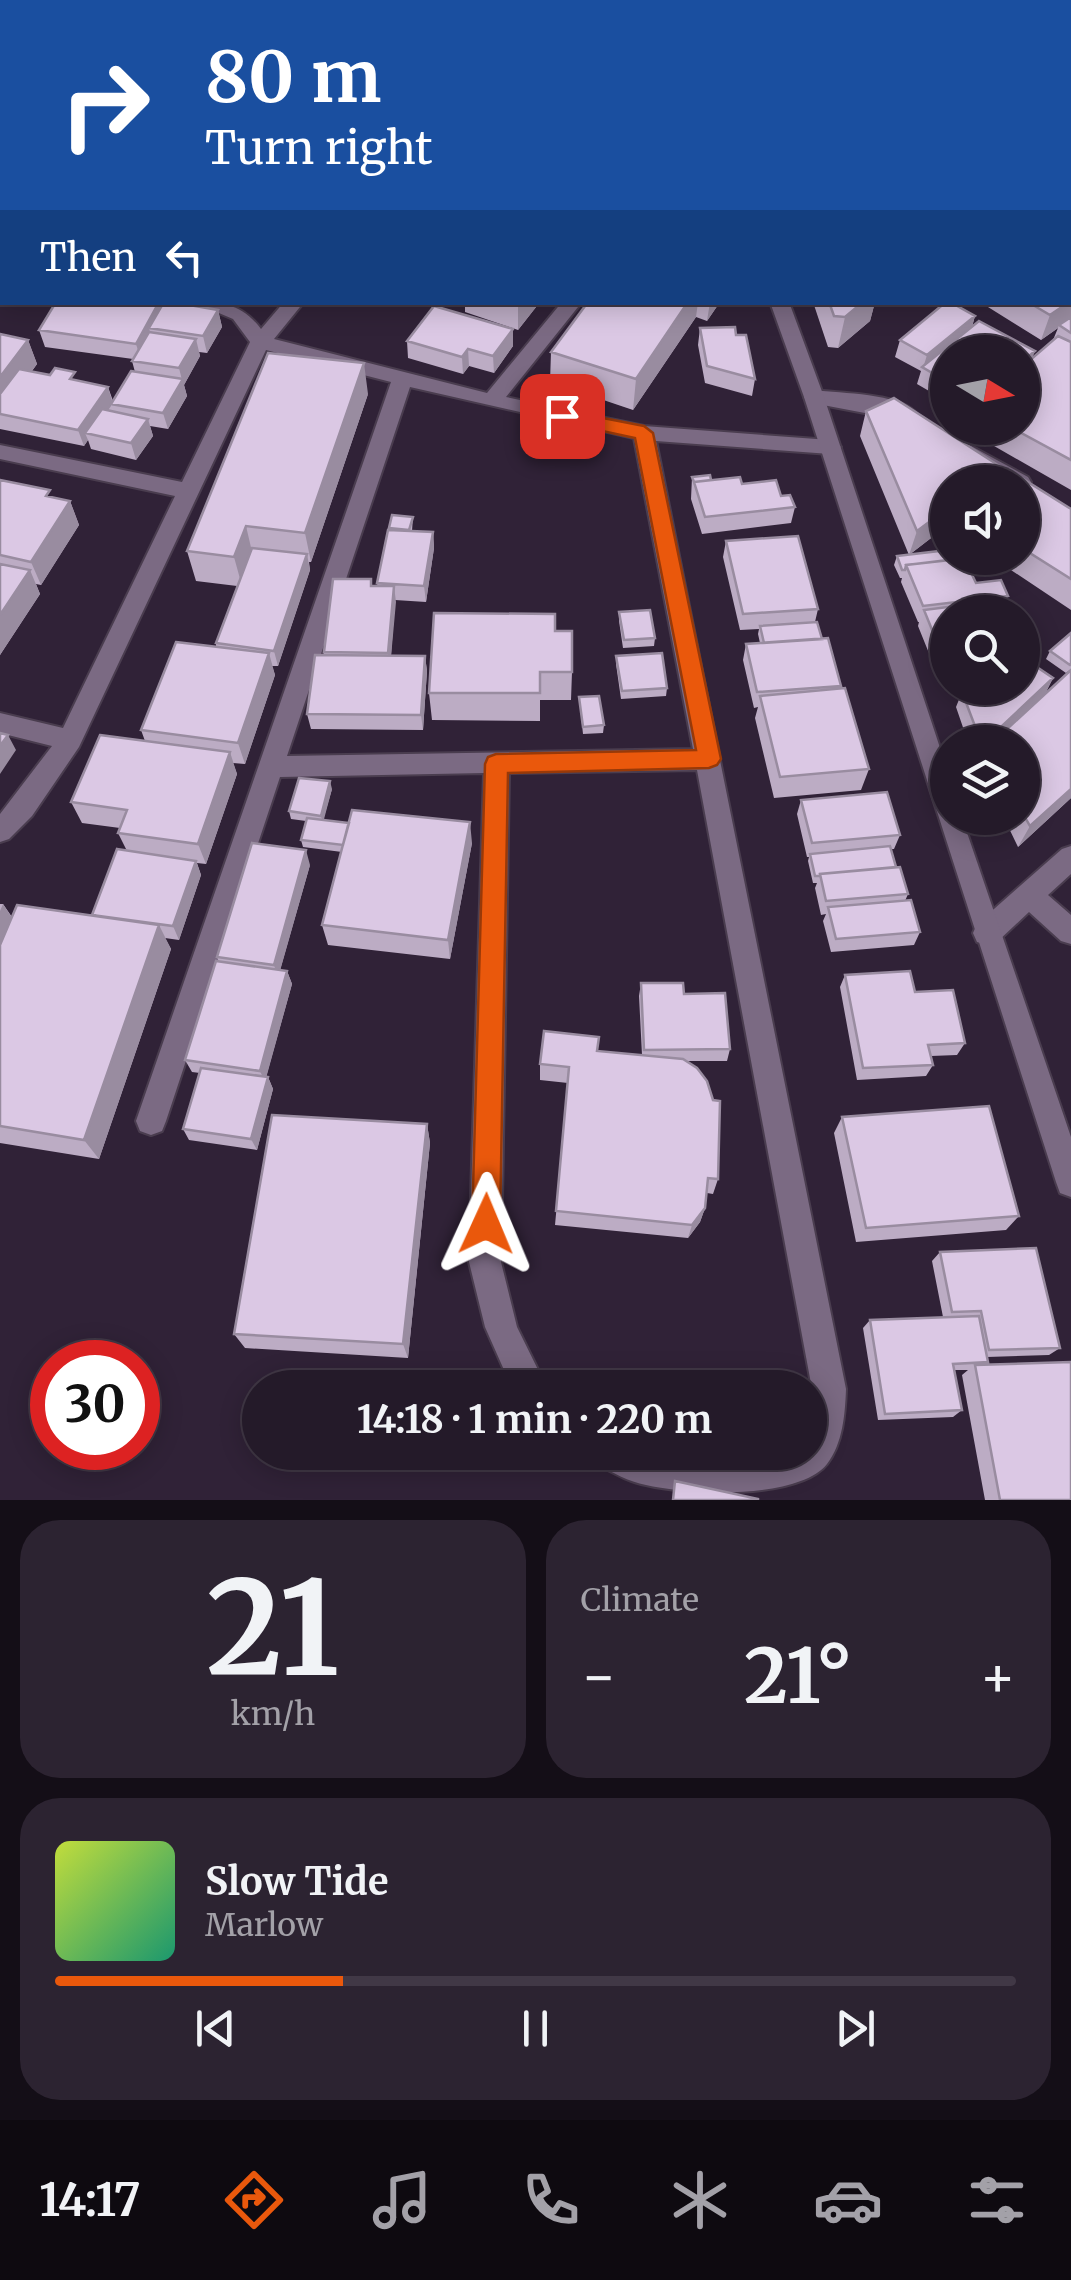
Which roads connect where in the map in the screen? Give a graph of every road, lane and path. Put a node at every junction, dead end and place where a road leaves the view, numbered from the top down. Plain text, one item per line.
1 (211, 305) edge
2 (292, 305) edge
3 (571, 305) edge
4 (779, 305) edge
5 (260, 342) junction
6 (402, 379) junction
7 (814, 398) junction
8 (492, 402) junction
9 (925, 424) edge
10 (644, 433) junction
11 (958, 445) edge
12 (830, 447) junction
13 (0, 452) edge
14 (991, 465) edge
15 (191, 492) junction
16 (0, 722) edge
17 (70, 740) junction
18 (709, 759) junction
19 (930, 759) edge
20 (496, 764) junction
21 (272, 767) junction
22 (0, 832) edge
23 (955, 835) edge
24 (1071, 857) edge
25 (1029, 895) junction
26 (1071, 932) edge
27 (987, 933) junction
28 (151, 1120) dead end
29 (1071, 1182) edge
30 (520, 1370) edge
31 (825, 1370) edge
32 (827, 1379) edge
33 (827, 1422) edge
34 (658, 1470) edge
35 (791, 1470) edge

1 - 5 street
2 - 5 street
3 - 8 street
4 - 7 street
5 - 6 street
5 - 15 street
6 - 8 street
6 - 21 street
7 - 9 street
7 - 12 street
8 - 10 street
10 - 12 street
10 - 18 street
11 - 14 street
12 - 19 street
13 - 15 street
15 - 17 street
16 - 17 street
17 - 22 street
18 - 20 street
18 - 31 street
20 - 21 street
20 - 30 street
21 - 28 street
23 - 27 street
24 - 25 street
25 - 26 street
25 - 27 street
27 - 29 street
32 - 33 street
34 - 35 street

